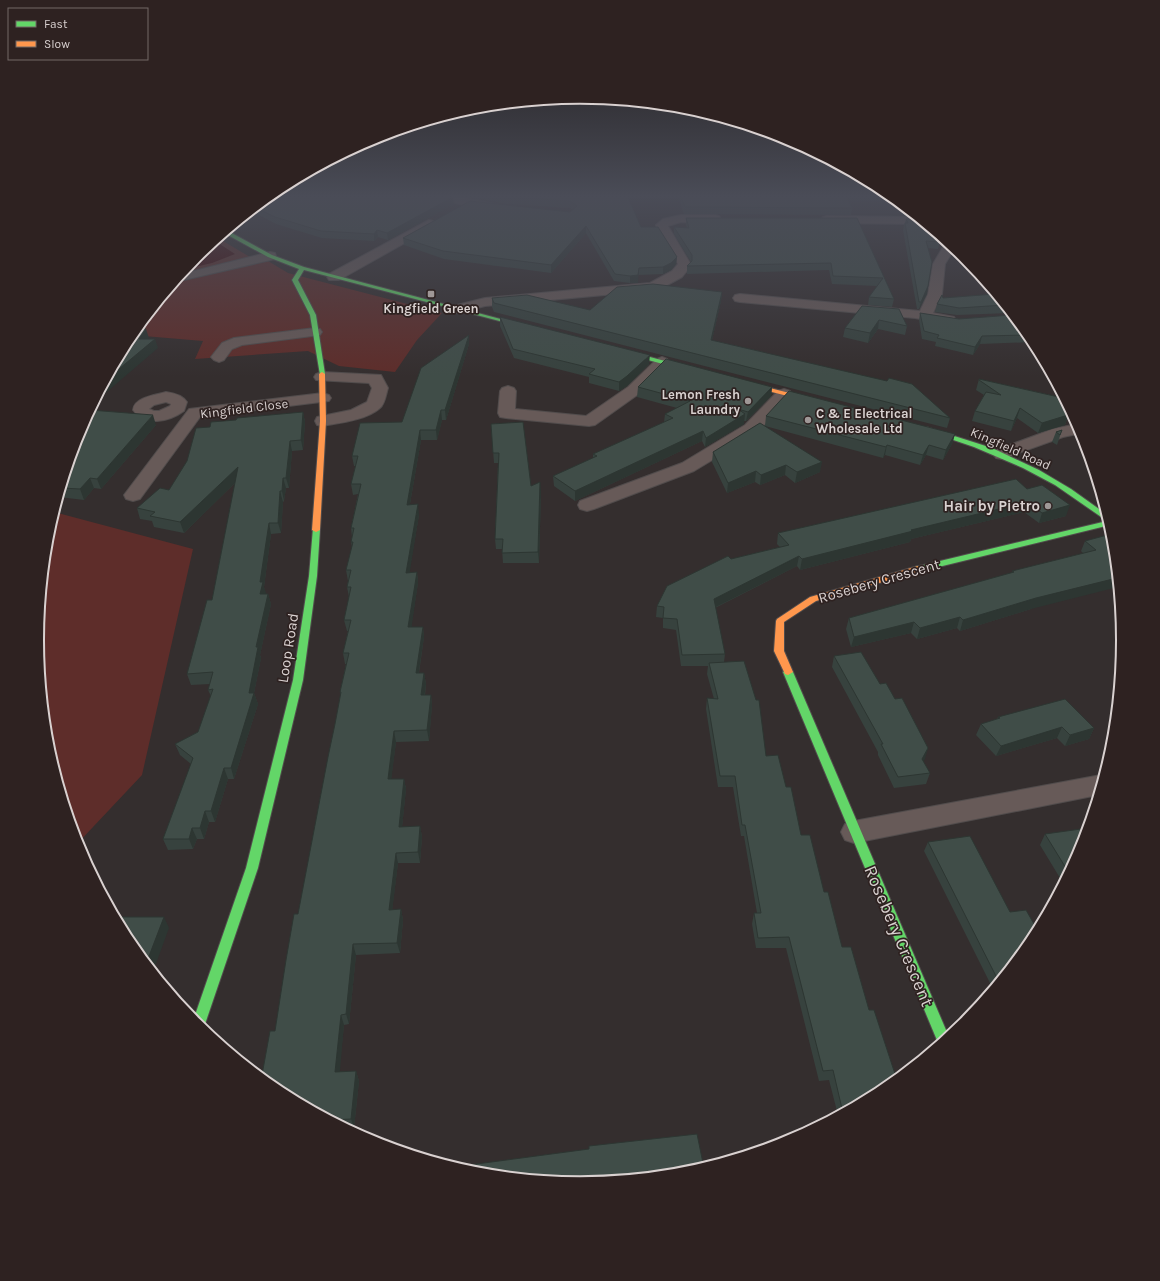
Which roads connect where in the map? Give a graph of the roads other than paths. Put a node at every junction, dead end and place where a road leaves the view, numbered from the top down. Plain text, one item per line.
1 (267, 257) edge
2 (272, 257) edge
3 (370, 257) edge
4 (678, 257) edge
5 (943, 257) edge
6 (302, 268) junction
7 (186, 277) edge
8 (334, 277) junction
9 (653, 287) junction
10 (675, 290) edge
11 (740, 298) dead end
12 (458, 309) junction
13 (924, 316) junction
14 (960, 321) edge
15 (534, 328) edge
16 (316, 332) junction
17 (609, 348) edge
18 (219, 357) dead end
19 (662, 362) junction
20 (700, 372) edge
21 (322, 376) junction
22 (731, 380) edge
23 (508, 391) dead end
24 (784, 394) junction
25 (323, 398) junction
26 (822, 403) edge
27 (175, 411) dead end
28 (195, 413) junction
29 (323, 421) junction
30 (913, 426) edge
31 (1073, 430) edge
32 (1002, 454) junction
33 (133, 494) dead end
34 (587, 505) dead end
35 (1101, 514) edge
36 (1103, 524) edge
37 (1096, 786) edge
38 (854, 832) junction
39 (200, 1019) edge
40 (942, 1035) edge

1 - 7 street
2 - 6 main road
3 - 8 street
4 - 9 street
5 - 13 street
6 - 8 main road
6 - 16 main road, Loop Road
8 - 12 main road
9 - 10 street
9 - 12 street
11 - 13 street
12 - 15 main road
13 - 14 street
16 - 18 street
16 - 21 main road, Loop Road
17 - 19 main road
19 - 20 main road
19 - 23 street
21 - 25 main road, Loop Road
21 - 29 street
22 - 24 main road
24 - 26 main road
24 - 34 street
25 - 28 street, Kingfield Close
25 - 29 main road, Loop Road
27 - 28 street
28 - 33 street, Kingfield Close
29 - 39 main road, Loop Road
30 - 32 main road, Kingfield Road
31 - 32 street
32 - 35 main road, Kingfield Road
36 - 38 main road, Rosebery Crescent
37 - 38 street
38 - 40 main road, Rosebery Crescent

